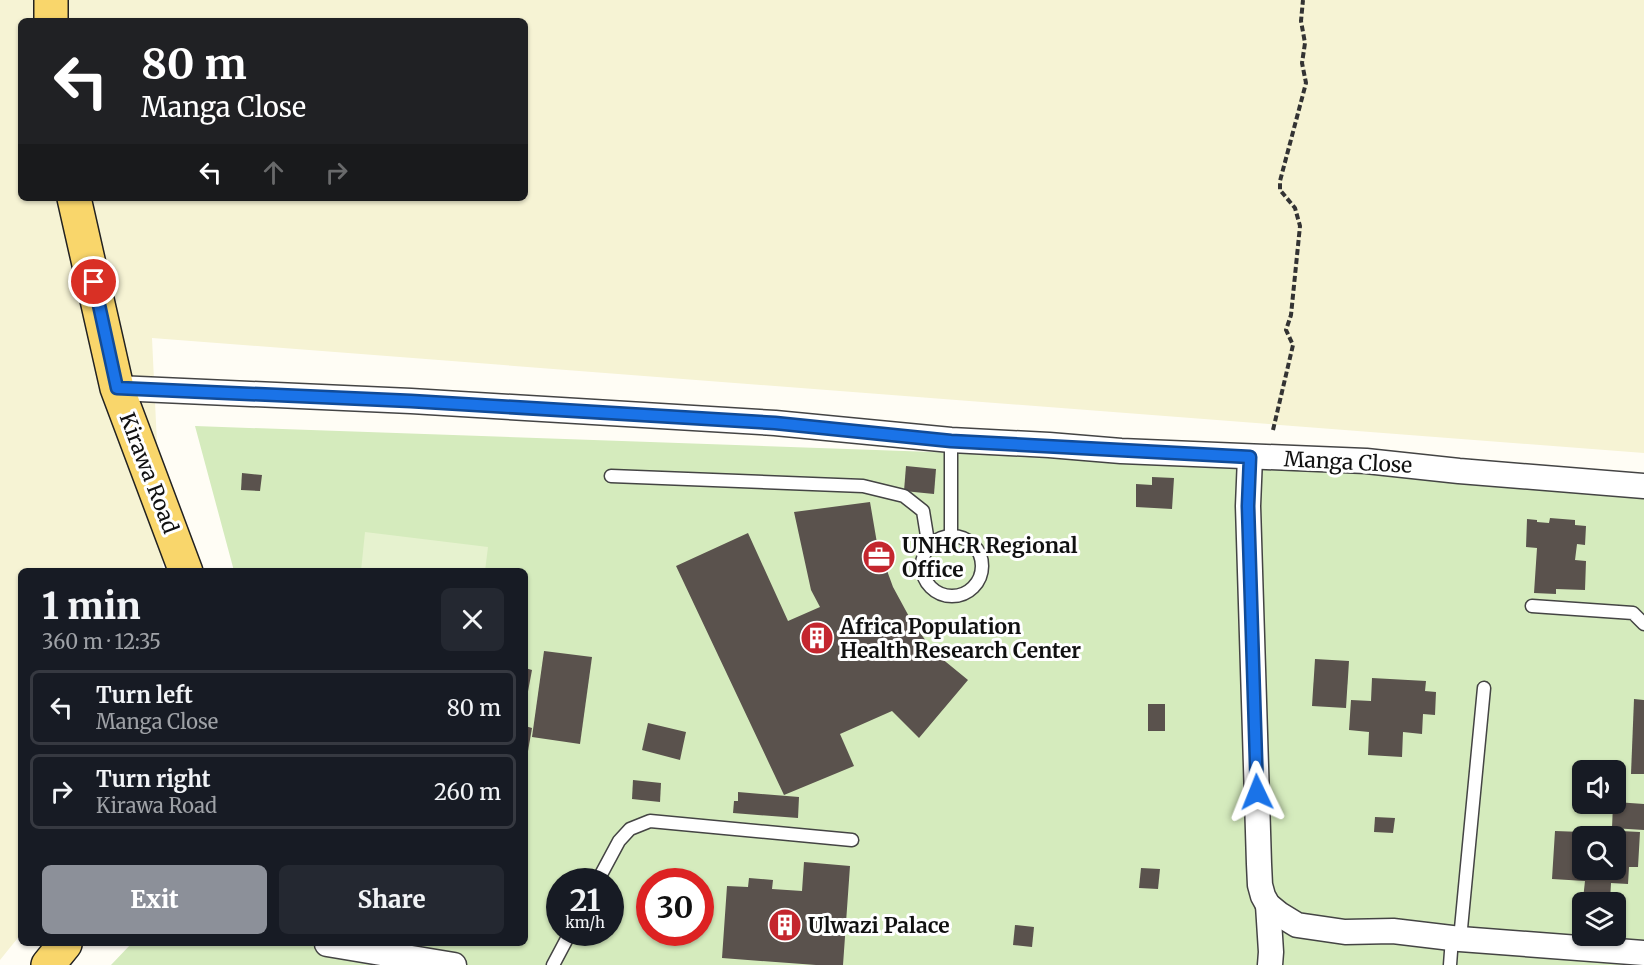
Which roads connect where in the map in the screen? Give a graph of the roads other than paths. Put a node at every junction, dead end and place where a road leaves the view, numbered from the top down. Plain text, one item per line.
1 (51, 0) edge
2 (51, 18) edge
3 (75, 201) edge
4 (117, 388) junction
5 (951, 441) junction
6 (1259, 457) junction
7 (611, 476) dead end
8 (1644, 486) edge
9 (951, 535) junction
10 (929, 548) junction
11 (184, 568) edge
12 (1532, 606) dead end
13 (1644, 624) edge
14 (1484, 688) dead end
15 (852, 840) dead end
16 (605, 868) edge
17 (1268, 905) junction
18 (1456, 939) junction
19 (63, 946) edge
20 (339, 946) edge
21 (563, 946) edge
22 (1644, 953) edge
23 (48, 965) edge
24 (454, 965) edge
25 (553, 965) edge
26 (1269, 965) edge
27 (1450, 965) edge

1 - 2 main road
3 - 4 main road, Kirawa Road
4 - 5 street, Manga Close
4 - 11 main road, Kirawa Road
5 - 6 street, Manga Close
5 - 9 lane
6 - 8 street, Manga Close
6 - 17 street
7 - 10 lane
9 - 10 lane
9 - 10 lane
12 - 13 lane
14 - 18 lane
15 - 16 lane
17 - 18 street
17 - 26 street
18 - 22 street
18 - 27 lane
19 - 23 main road
20 - 24 street
21 - 25 lane

